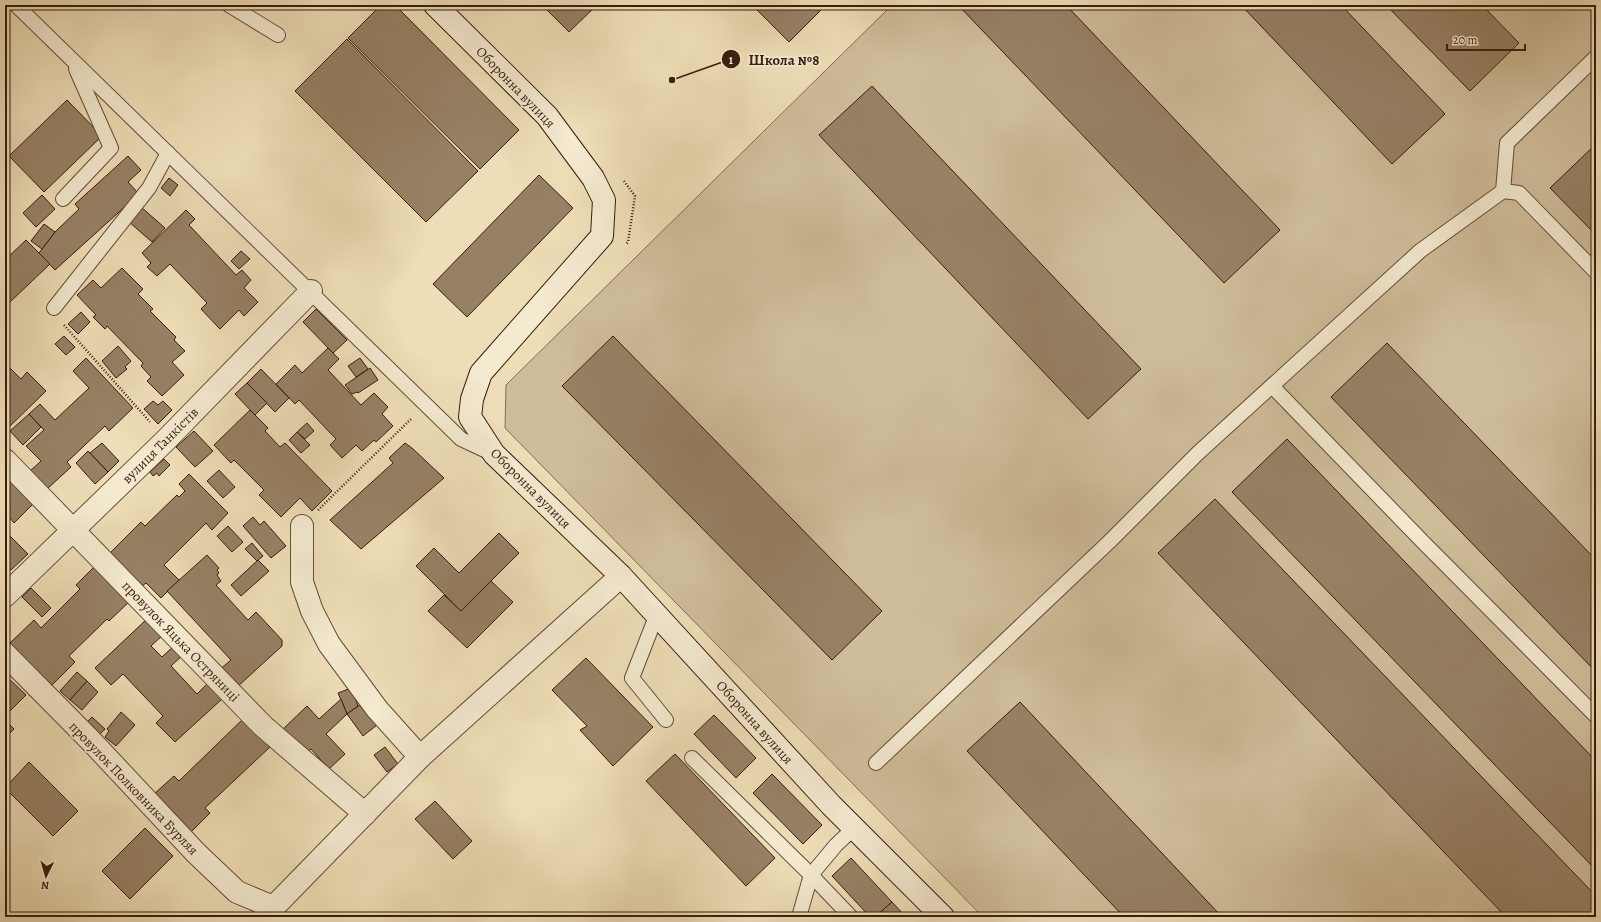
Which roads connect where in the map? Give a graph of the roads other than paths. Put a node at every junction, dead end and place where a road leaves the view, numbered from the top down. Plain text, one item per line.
1 (16, 5) edge
2 (229, 5) edge
3 (435, 5) edge
4 (278, 35) dead end
5 (1596, 57) edge
6 (73, 62) junction
7 (168, 154) junction
8 (1503, 191) junction
9 (63, 199) dead end
10 (1596, 272) edge
11 (311, 291) junction
12 (54, 308) road end
13 (1272, 386) junction
14 (494, 454) junction
15 (5, 460) edge
16 (302, 526) road end
17 (74, 530) junction
18 (621, 576) junction
19 (5, 596) edge
20 (657, 614) junction
21 (5, 654) edge
22 (1596, 716) edge
23 (666, 720) dead end
24 (420, 757) junction
25 (692, 758) dead end
26 (876, 763) dead end
27 (365, 814) junction
28 (854, 828) junction
29 (812, 875) junction
30 (268, 912) edge
31 (799, 917) edge
32 (851, 917) edge
33 (943, 917) edge

1 - 6 lane
2 - 4 lane
3 - 14 street, Оборонна вулиця
5 - 8 lane
6 - 7 lane
6 - 9 lane
7 - 11 lane
7 - 12 lane
8 - 10 lane
8 - 13 lane
11 - 14 lane
11 - 17 street, вулиця Танкістів
13 - 22 lane
13 - 26 lane
14 - 18 street, Оборонна вулиця
15 - 17 street, провулок Яцька Остряниці
16 - 24 street
17 - 19 street, вулиця Танкістів
17 - 27 street, провулок Яцька Остряниці
18 - 20 street, Оборонна вулиця
18 - 24 street
20 - 23 lane
20 - 28 street, Оборонна вулиця
21 - 30 street, провулок Полковника Бурляя
24 - 27 street
25 - 29 lane
27 - 30 street
28 - 29 lane
28 - 33 street, Оборонна вулиця
29 - 31 lane
29 - 32 lane

